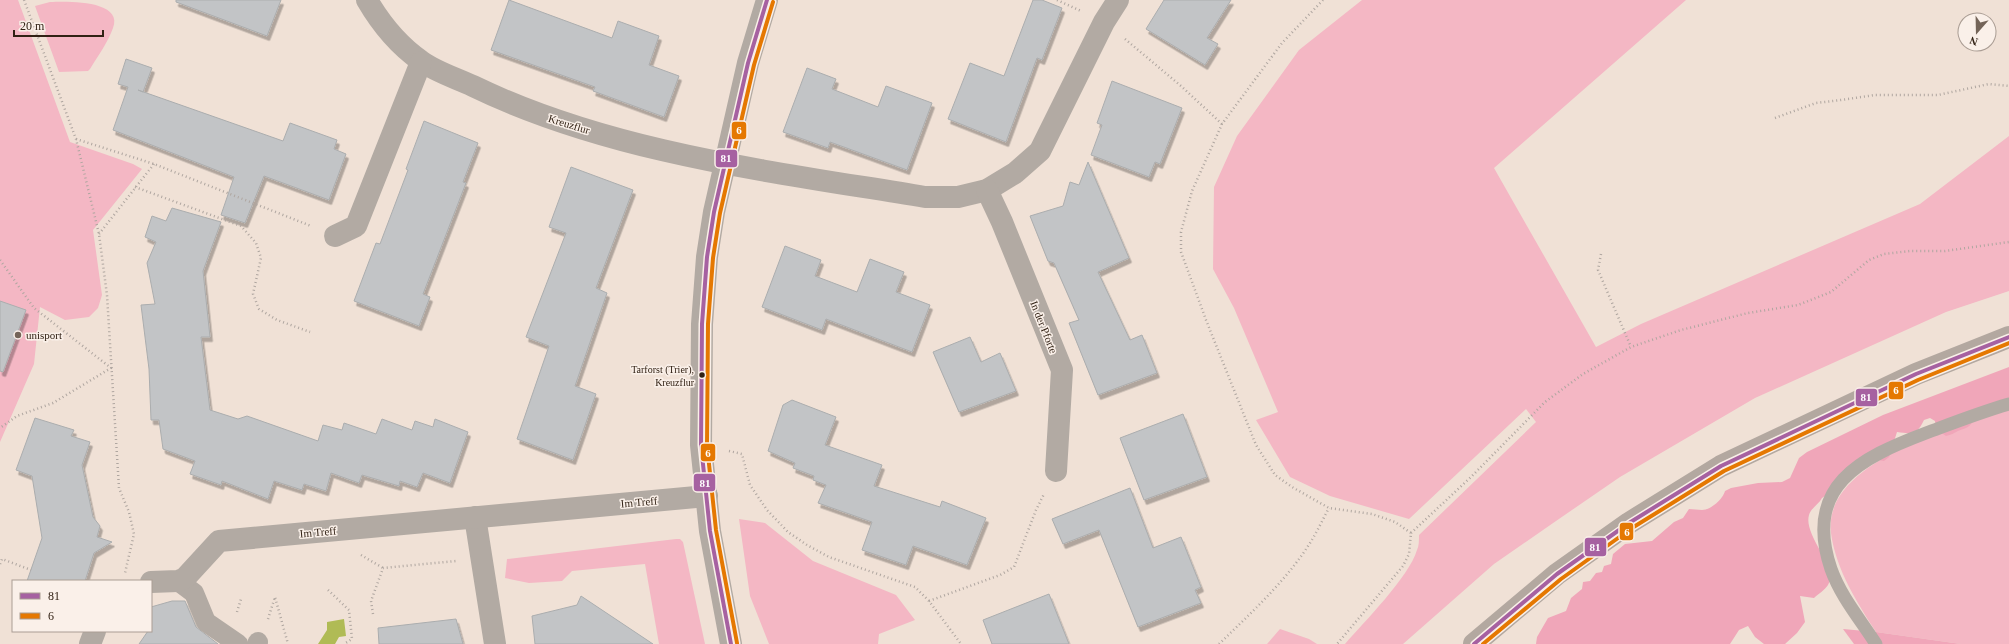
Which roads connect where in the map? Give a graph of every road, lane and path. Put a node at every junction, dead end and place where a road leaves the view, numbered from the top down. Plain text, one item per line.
1 (24, 0) edge
2 (367, 0) edge
3 (767, 0) edge
4 (1118, 0) edge
5 (1323, 0) edge
6 (1104, 22) junction
7 (421, 62) junction
8 (2009, 86) edge
9 (1776, 118) dead end
10 (1222, 124) junction
11 (76, 139) junction
12 (724, 162) junction
13 (154, 164) junction
14 (135, 187) junction
15 (987, 190) junction
16 (99, 234) junction
17 (335, 236) joint
18 (2009, 242) edge
19 (1601, 254) dead end
20 (0, 260) edge
21 (310, 332) dead end
22 (2009, 337) edge
23 (1631, 347) junction
24 (111, 368) junction
25 (2009, 404) edge
26 (0, 428) edge
27 (701, 445) junction
28 (1056, 471) joint
29 (707, 496) junction
30 (1329, 508) junction
31 (475, 517) junction
32 (1411, 532) junction
33 (363, 556) dead end
34 (458, 560) dead end
35 (0, 564) edge
36 (383, 568) junction
37 (31, 570) dead end
38 (124, 575) dead end
39 (178, 581) junction
40 (152, 582) edge
41 (328, 590) dead end
42 (242, 599) dead end
43 (929, 601) junction
44 (373, 614) dead end
45 (267, 622) dead end
46 (232, 629) edge
47 (95, 632) edge
48 (90, 644) edge
49 (288, 644) edge
50 (344, 644) edge
51 (495, 644) edge
52 (731, 644) edge
53 (961, 644) edge
54 (1219, 644) edge
55 (1337, 644) edge
56 (1474, 644) edge
57 (1876, 644) edge

1 - 11 path
2 - 7 street, Kreuzflur
3 - 12 street
4 - 6 street
5 - 10 path
6 - 10 path
6 - 15 street
7 - 12 street, Kreuzflur
7 - 17 street
8 - 9 path
10 - 30 path
11 - 13 path
11 - 16 path
12 - 15 street
12 - 27 street
13 - 14 path
13 - 17 path
14 - 16 path
14 - 21 path
15 - 28 street, In der Pforte
16 - 24 path
18 - 23 path
19 - 23 path
20 - 24 path
22 - 56 main road
23 - 32 path
24 - 26 path
24 - 38 path
25 - 57 lane
27 - 29 street
27 - 43 path
28 - 43 path
29 - 31 street, Im Treff
29 - 52 street
30 - 32 path
30 - 54 path
31 - 39 street, Im Treff
31 - 51 street
32 - 55 path
33 - 36 path
34 - 36 path
35 - 37 path
36 - 44 path
39 - 40 street
39 - 46 street
41 - 50 path
42 - 46 path
43 - 53 path
45 - 49 path
47 - 48 street

